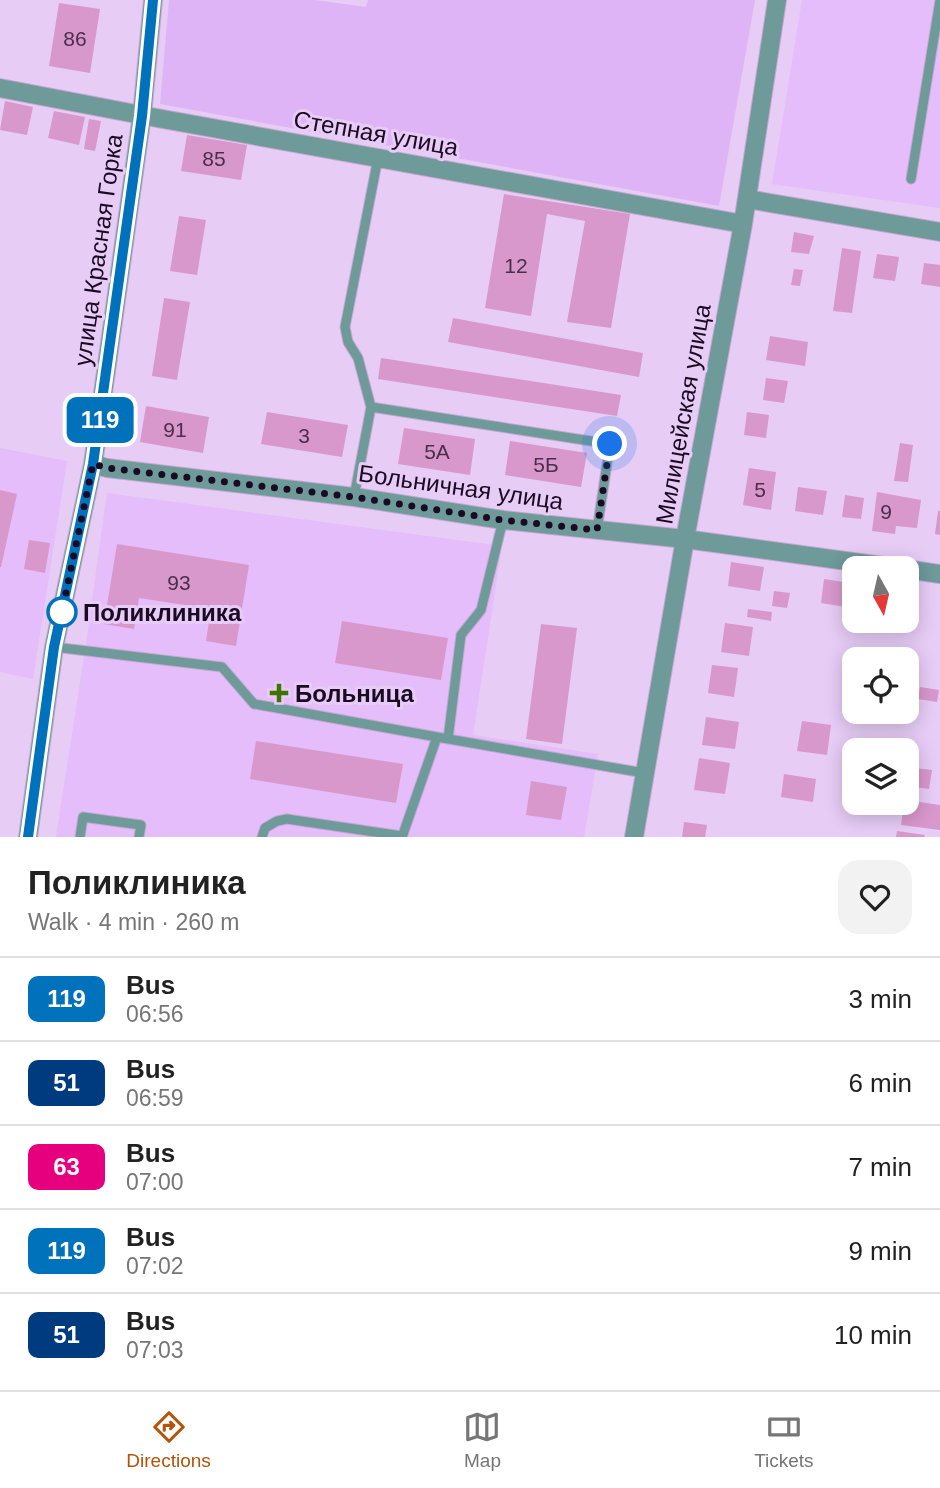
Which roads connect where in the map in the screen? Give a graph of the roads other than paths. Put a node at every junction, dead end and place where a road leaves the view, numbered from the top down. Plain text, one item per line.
1 (153, 0) edge
2 (777, 0) edge
3 (940, 0) edge
4 (0, 88) edge
5 (142, 116) junction
6 (378, 158) junction
7 (911, 179) dead end
8 (747, 199) junction
9 (743, 223) junction
10 (940, 232) edge
11 (371, 407) junction
12 (93, 464) junction
13 (354, 497) junction
14 (503, 520) junction
15 (597, 530) junction
16 (685, 539) junction
17 (842, 560) edge
18 (919, 571) edge
19 (940, 573) edge
20 (54, 647) junction
21 (437, 737) junction
22 (448, 739) junction
23 (644, 774) junction
24 (28, 837) edge
25 (80, 837) edge
26 (139, 837) edge
27 (262, 837) edge
28 (402, 837) edge
29 (634, 837) edge

1 - 5 street, улица Красная Горка
2 - 8 street, Милицейская улица
3 - 7 lane
4 - 5 street, Степная улица
5 - 6 street, Степная улица
5 - 12 street, улица Красная Горка
6 - 9 street, Степная улица
6 - 11 lane
8 - 9 street, Милицейская улица
8 - 10 street
9 - 16 street, Милицейская улица
11 - 13 lane
11 - 15 lane
12 - 13 street, Больничная улица
12 - 20 street, улица Красная Горка
13 - 14 street, Больничная улица
14 - 15 street, Больничная улица
14 - 22 lane
15 - 16 street, Больничная улица
16 - 17 street, Больничная улица
16 - 23 street, Милицейская улица
18 - 19 street, Больничная улица
20 - 21 lane
20 - 24 street, улица Красная Горка
21 - 22 lane
21 - 28 lane
22 - 23 lane
23 - 29 street, Милицейская улица
25 - 26 lane
27 - 28 lane

